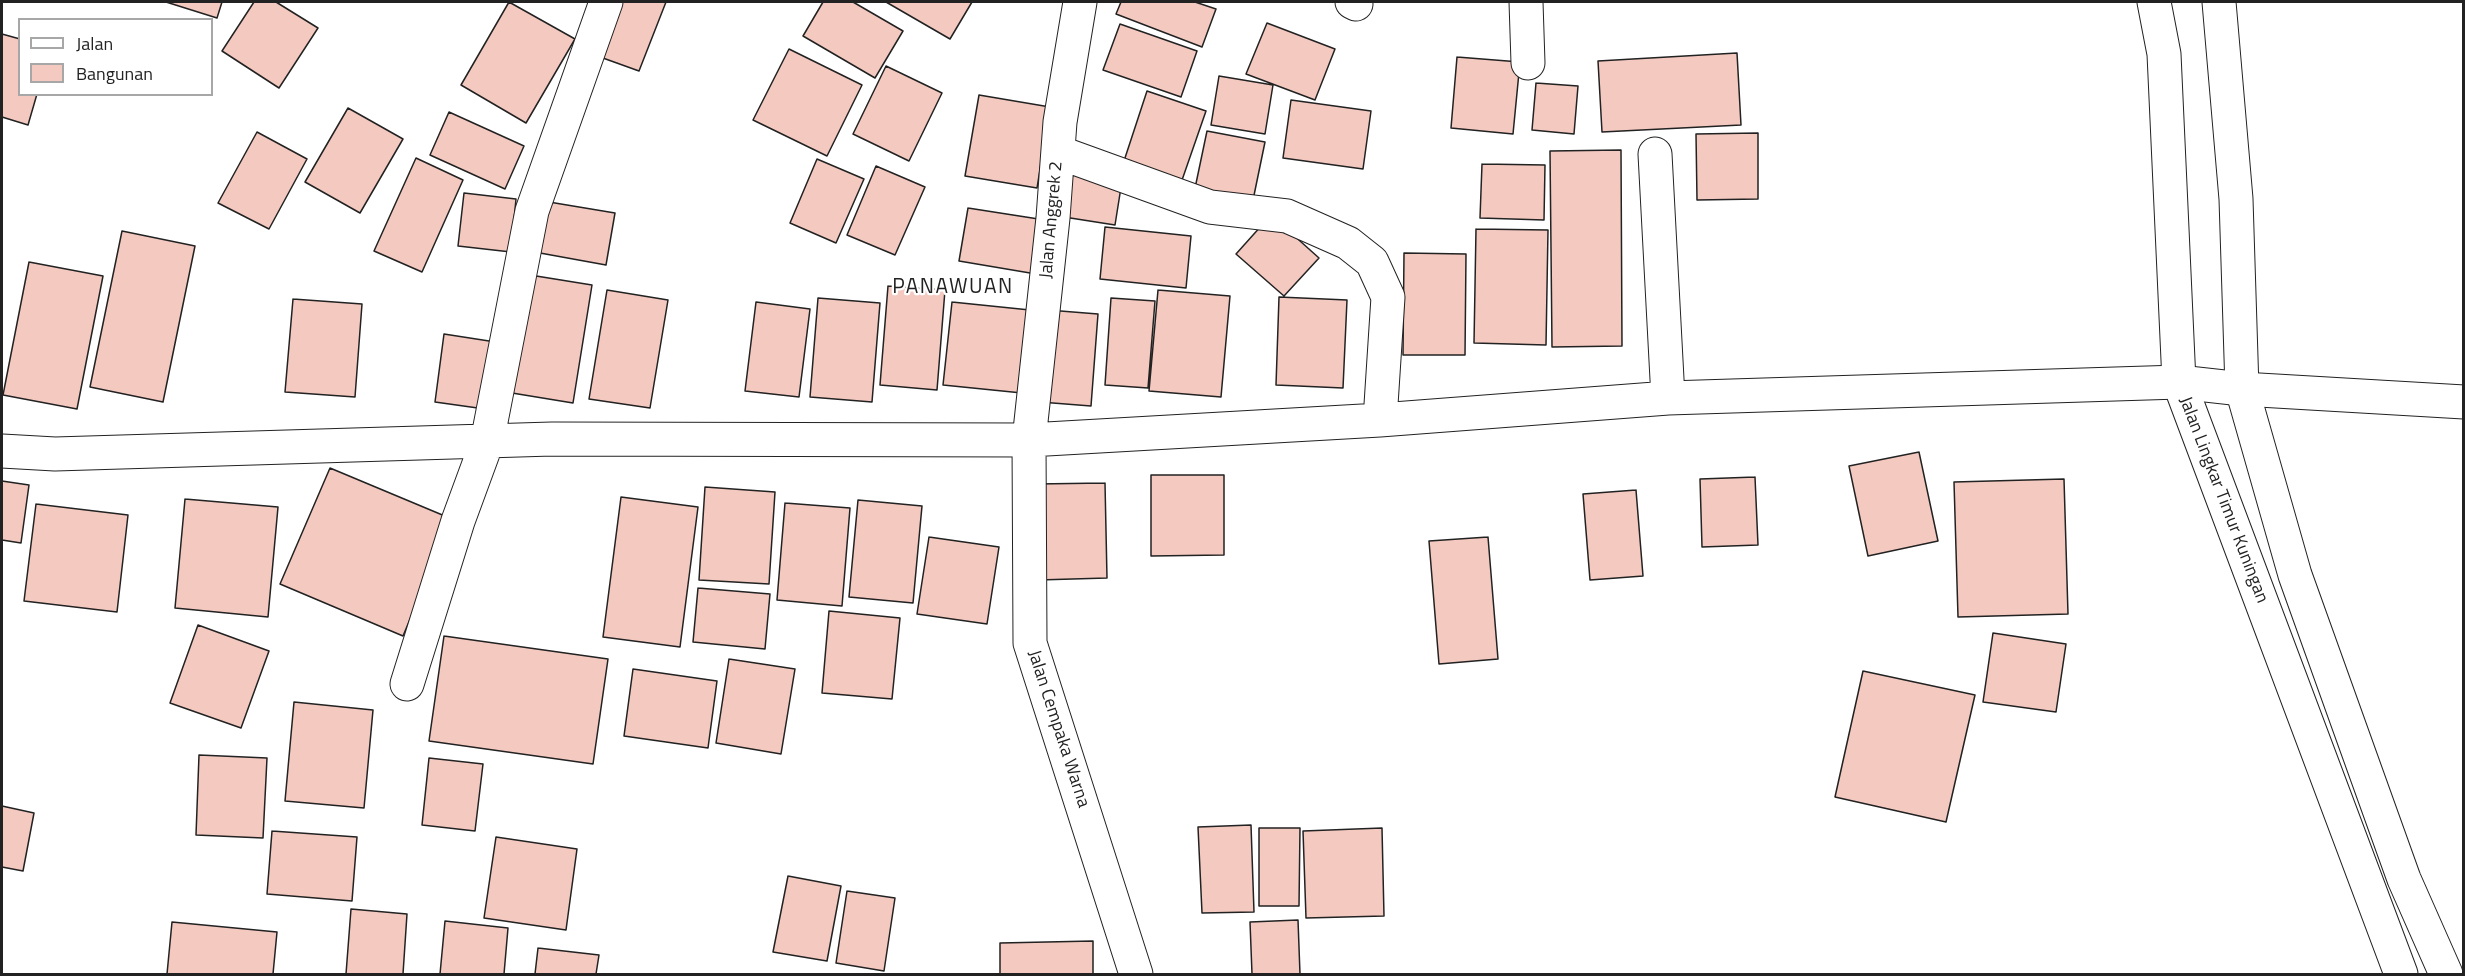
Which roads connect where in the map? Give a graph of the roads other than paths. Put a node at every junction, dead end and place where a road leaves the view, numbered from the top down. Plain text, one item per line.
1 (606, 2) edge
2 (1080, 2) edge
3 (1526, 2) edge
4 (2154, 2) edge
5 (2218, 2) edge
6 (1528, 63) dead end
7 (1058, 152) junction
8 (1655, 154) dead end
9 (2179, 382) junction
10 (2242, 389) junction
11 (1668, 398) junction
12 (2463, 402) edge
13 (1380, 420) junction
14 (1029, 440) junction
15 (487, 442) junction
16 (2, 451) edge
17 (407, 684) dead end
18 (1136, 975) edge
19 (2401, 975) edge
20 (2446, 975) edge

1 - 15 street
2 - 7 street, Jalan Anggrek 2
3 - 6 street
4 - 9 street, Jalan Lingkar Timur Kuningan
5 - 10 street
7 - 13 street
7 - 14 street, Jalan Anggrek 2
8 - 11 street
9 - 10 street
9 - 11 street
9 - 19 street, Jalan Lingkar Timur Kuningan
10 - 12 street
10 - 20 street
11 - 13 street
13 - 14 street
14 - 15 street
14 - 18 street, Jalan Cempaka Warna
15 - 16 street
15 - 17 street

